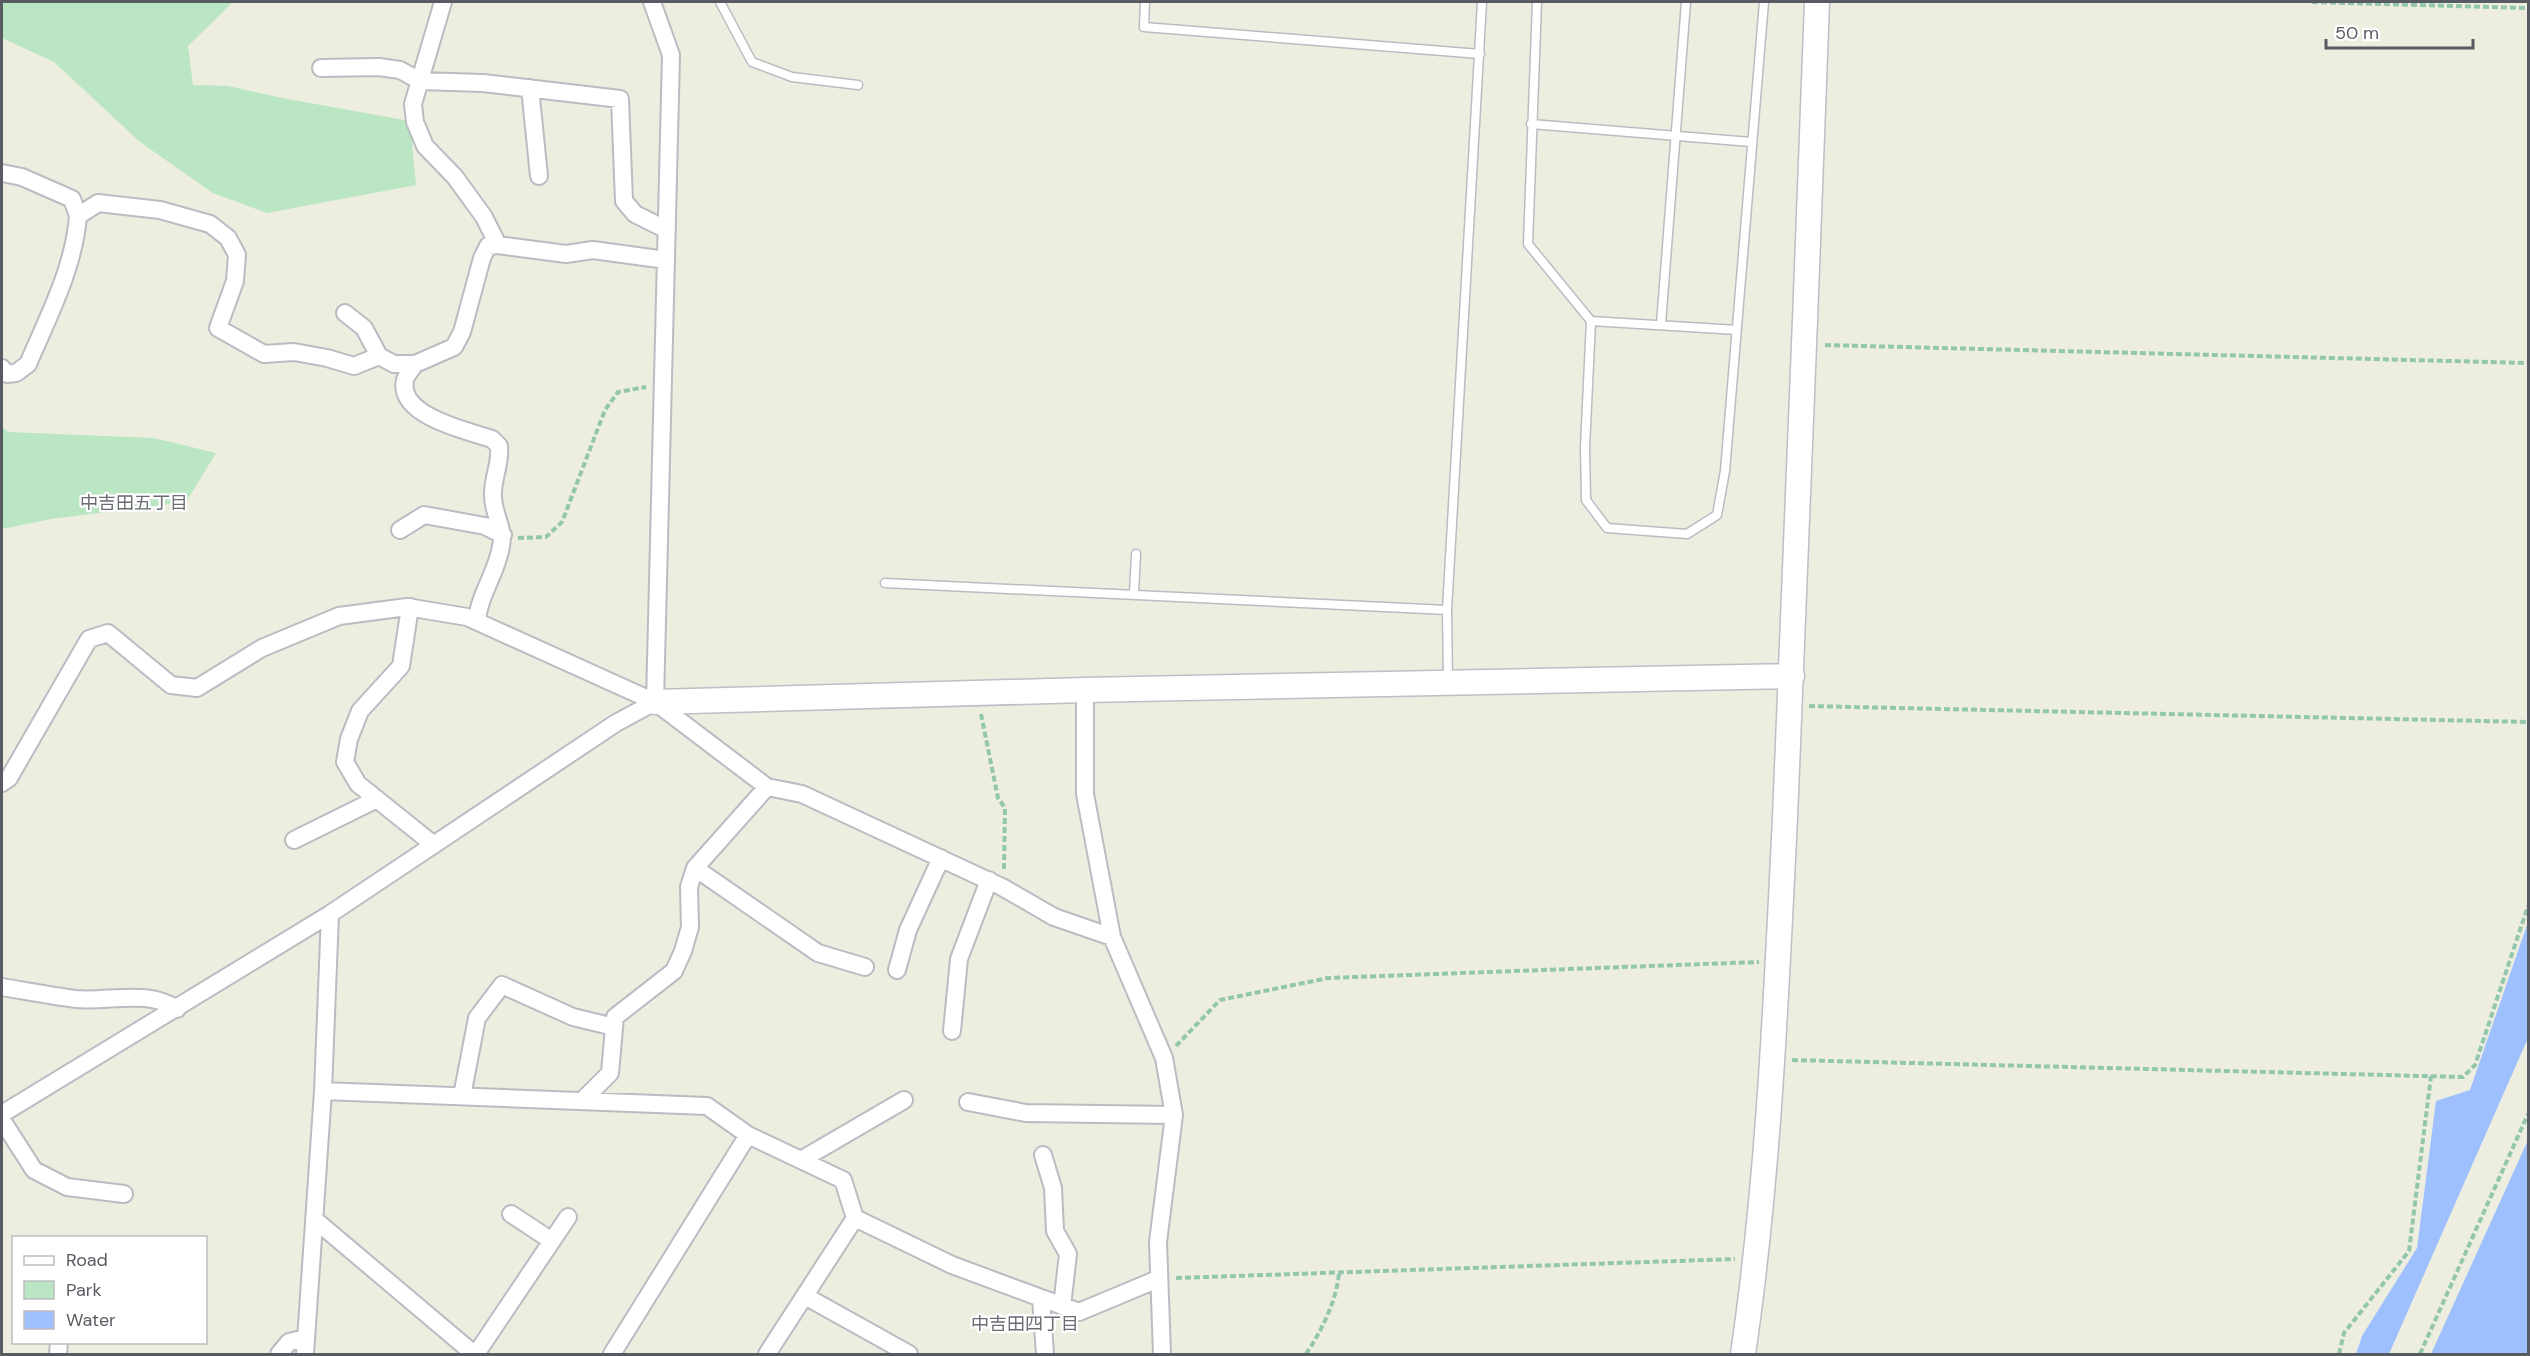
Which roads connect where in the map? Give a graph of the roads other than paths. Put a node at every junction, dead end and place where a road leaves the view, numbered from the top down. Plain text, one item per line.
1 (443, 2) edge
2 (652, 2) edge
3 (720, 2) edge
4 (1145, 2) edge
5 (1482, 2) edge
6 (1537, 2) edge
7 (1686, 2) edge
8 (1764, 2) edge
9 (1816, 2) edge
10 (1480, 54) junction
11 (321, 68) dead end
12 (420, 81) junction
13 (858, 85) dead end
14 (530, 88) junction
15 (1531, 124) junction
16 (1677, 136) junction
17 (1751, 142) junction
18 (2, 173) edge
19 (539, 176) dead end
20 (78, 216) junction
21 (667, 230) junction
22 (498, 245) junction
23 (666, 260) junction
24 (345, 313) dead end
25 (1591, 321) junction
26 (1661, 324) junction
27 (1737, 330) junction
28 (379, 356) junction
29 (415, 364) junction
30 (2, 368) edge
31 (400, 531) dead end
32 (503, 535) junction
33 (1136, 554) dead end
34 (885, 583) dead end
35 (1134, 594) junction
36 (410, 607) junction
37 (1447, 610) junction
38 (477, 621) junction
39 (1792, 676) junction
40 (1448, 683) junction
41 (1085, 690) junction
42 (655, 702) junction
43 (2, 783) edge
44 (767, 787) junction
45 (377, 799) junction
46 (294, 840) dead end
47 (434, 845) junction
48 (941, 858) junction
49 (695, 868) junction
50 (994, 883) junction
51 (330, 915) junction
52 (1112, 937) junction
53 (865, 967) dead end
54 (897, 970) dead end
55 (2, 987) edge
56 (177, 1010) junction
57 (614, 1027) junction
58 (952, 1031) dead end
59 (323, 1091) junction
60 (462, 1096) junction
61 (904, 1100) dead end
62 (582, 1101) junction
63 (968, 1102) dead end
64 (2, 1114) edge
65 (1174, 1115) junction
66 (2, 1120) edge
67 (748, 1135) junction
68 (1043, 1155) dead end
69 (801, 1160) junction
70 (124, 1194) dead end
71 (512, 1214) dead end
72 (568, 1217) dead end
73 (855, 1218) junction
74 (314, 1219) junction
75 (552, 1241) junction
76 (1158, 1279) junction
77 (805, 1296) junction
78 (1041, 1298) junction
79 (1062, 1306) junction
80 (454, 1338) junction
81 (305, 1346) edge
82 (279, 1354) edge
83 (449, 1354) edge
84 (475, 1354) edge
85 (612, 1354) edge
86 (767, 1354) edge
87 (909, 1354) edge
88 (1045, 1354) edge
89 (1162, 1354) edge
90 (1743, 1354) edge

1 - 12 street
2 - 21 street
3 - 13 lane
4 - 10 lane
5 - 10 lane
6 - 15 lane
7 - 16 lane
8 - 17 lane
9 - 39 street
10 - 37 lane
11 - 12 street
12 - 14 street
12 - 22 street
14 - 19 street
14 - 21 street
15 - 16 lane
15 - 25 lane
16 - 17 lane
16 - 26 lane
17 - 27 lane
18 - 20 street
20 - 28 street
20 - 30 street
21 - 23 street
22 - 23 street
22 - 29 street
23 - 42 street
24 - 28 street
25 - 26 lane
25 - 27 lane
26 - 27 lane
28 - 29 street
29 - 32 street
31 - 32 street
32 - 38 street
33 - 35 lane
34 - 35 lane
35 - 37 lane
36 - 38 street
36 - 43 street
36 - 45 street
37 - 40 lane
38 - 42 street
39 - 40 street
39 - 90 street
40 - 41 street
41 - 42 street
41 - 52 street
42 - 44 street
42 - 47 street
44 - 48 street
44 - 49 street
45 - 46 street
45 - 47 street
47 - 51 street
48 - 50 street
48 - 54 street
49 - 53 street
49 - 57 street
50 - 52 street
50 - 58 street
51 - 56 street
51 - 59 street
52 - 65 street
55 - 56 street
56 - 64 street
57 - 60 street
57 - 62 street
59 - 60 street
59 - 74 street
60 - 62 street
61 - 69 street
62 - 67 street
63 - 65 street
65 - 76 street
66 - 70 street
67 - 69 street
67 - 85 street
68 - 79 street
69 - 73 street
71 - 75 street
72 - 75 street
73 - 77 street
73 - 78 street
74 - 80 street
74 - 81 street
75 - 84 street
76 - 79 street
76 - 89 street
77 - 86 street
77 - 87 street
78 - 79 street
78 - 88 street
80 - 83 street
80 - 84 street
81 - 82 street

